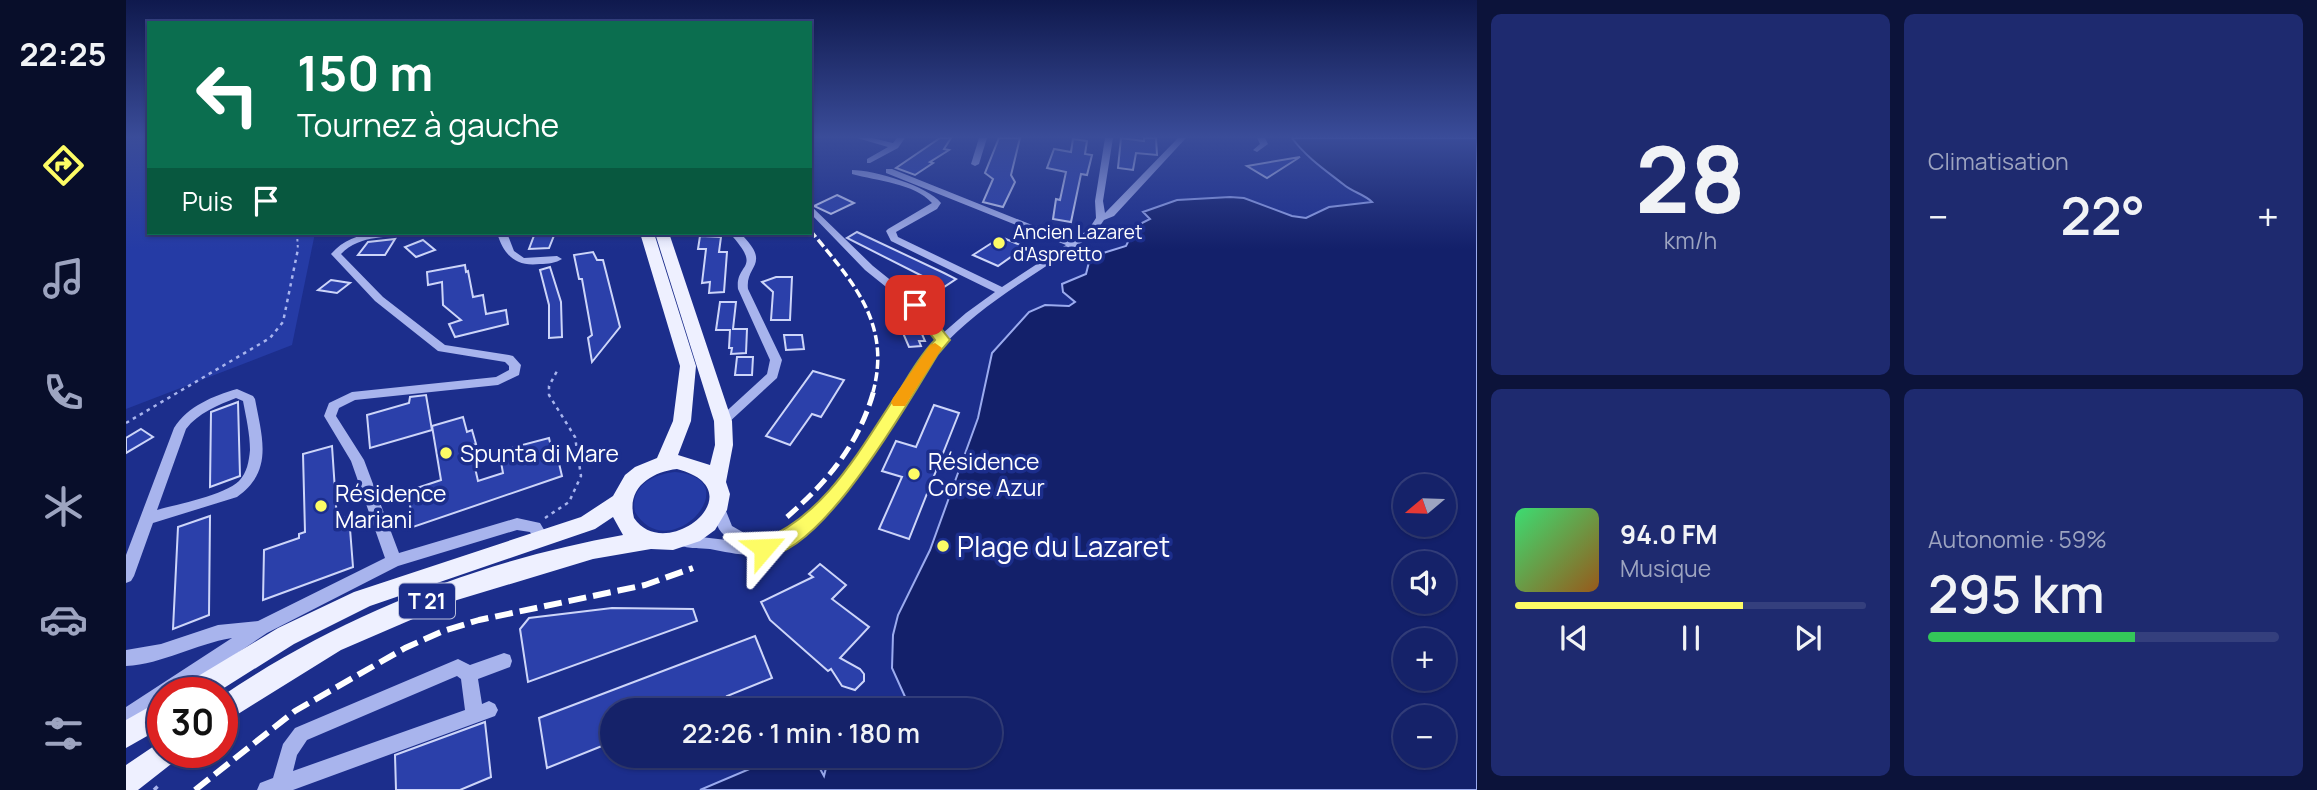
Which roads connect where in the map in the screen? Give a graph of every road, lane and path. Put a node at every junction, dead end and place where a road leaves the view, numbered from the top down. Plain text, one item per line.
1 (865, 175) edge
2 (899, 175) edge
3 (1104, 175) edge
4 (1148, 175) edge
5 (812, 210) edge
6 (1101, 218) junction
7 (297, 235) edge
8 (396, 235) edge
9 (502, 235) edge
10 (648, 235) edge
11 (663, 235) edge
12 (738, 235) edge
13 (1074, 245) junction
14 (557, 259) dead end
15 (1003, 292) junction
16 (943, 340) junction
17 (557, 371) dead end
18 (723, 421) junction
19 (126, 423) edge
20 (664, 463) junction
21 (716, 480) junction
22 (620, 502) junction
23 (719, 510) junction
24 (147, 519) junction
25 (538, 533) junction
26 (660, 541) junction
27 (764, 548) junction
28 (394, 561) junction
29 (126, 576) edge
30 (261, 628) junction
31 (126, 658) edge
32 (504, 661) dead end
33 (469, 674) junction
34 (220, 677) edge
35 (238, 701) edge
36 (126, 717) edge
37 (147, 722) edge
38 (126, 735) edge
39 (147, 766) edge
40 (126, 782) edge
41 (275, 786) edge

1 - 15 street
2 - 13 street
3 - 6 street
4 - 6 street
5 - 16 street
6 - 13 street
7 - 19 path
8 - 28 street
9 - 14 street
10 - 20 main road
11 - 18 main road
12 - 18 street
13 - 15 street
15 - 16 street
16 - 27 street
17 - 25 path
18 - 21 main road
20 - 21 main road
20 - 22 main road
21 - 23 main road
22 - 25 main road, T 21
22 - 26 main road
23 - 26 main road
23 - 27 street
24 - 24 street
24 - 29 street
25 - 28 street
25 - 34 main road, T 21
26 - 27 street
26 - 35 main road, T 21
28 - 30 street
30 - 31 street
30 - 36 street
32 - 33 street
33 - 41 street
33 - 41 street
37 - 38 main road
39 - 40 main road

